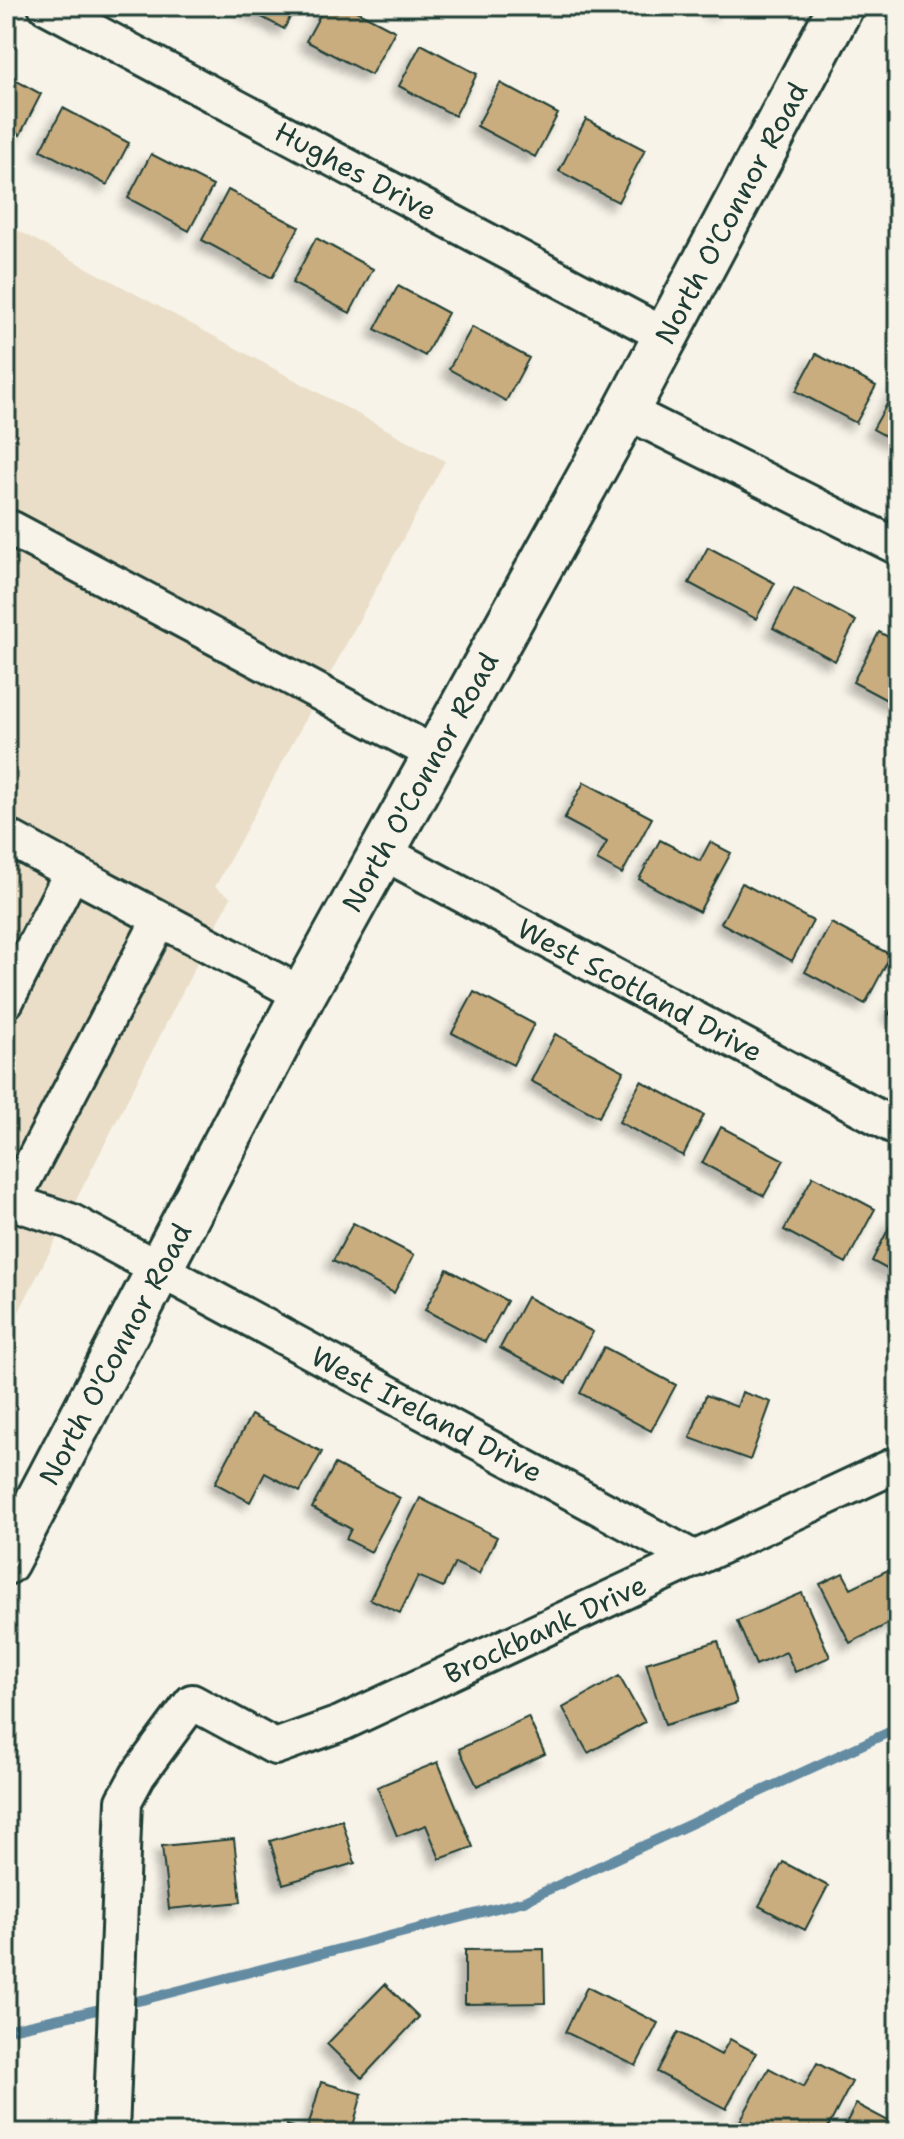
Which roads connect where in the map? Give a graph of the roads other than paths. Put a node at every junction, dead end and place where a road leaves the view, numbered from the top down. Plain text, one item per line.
1 (46, 6) edge
2 (841, 6) edge
3 (666, 336) junction
4 (626, 411) junction
5 (12, 529) dead end
6 (898, 547) edge
7 (435, 754) junction
8 (6, 836) edge
9 (381, 851) junction
10 (72, 872) junction
11 (160, 919) junction
12 (303, 995) junction
13 (6, 1001) edge
14 (898, 1128) edge
15 (9, 1204) edge
16 (159, 1269) junction
17 (898, 1464) edge
18 (695, 1559) junction
19 (6, 1562) edge
20 (111, 2133) edge

1 - 3 street, Hughes Drive
2 - 3 main road, North O'Connor Road
3 - 4 main road, North O'Connor Road
4 - 6 street
4 - 7 main road, North O'Connor Road
5 - 7 street
7 - 9 main road, North O'Connor Road
8 - 10 street
9 - 12 main road, North O'Connor Road
9 - 14 street, West Scotland Drive
10 - 11 street
10 - 13 street
11 - 12 street
11 - 15 street
12 - 16 main road, North O'Connor Road
15 - 16 street, West Ireland Drive
16 - 18 street, West Ireland Drive
16 - 19 main road, North O'Connor Road
17 - 18 street, Brockbank Drive
18 - 20 street, Brockbank Drive

